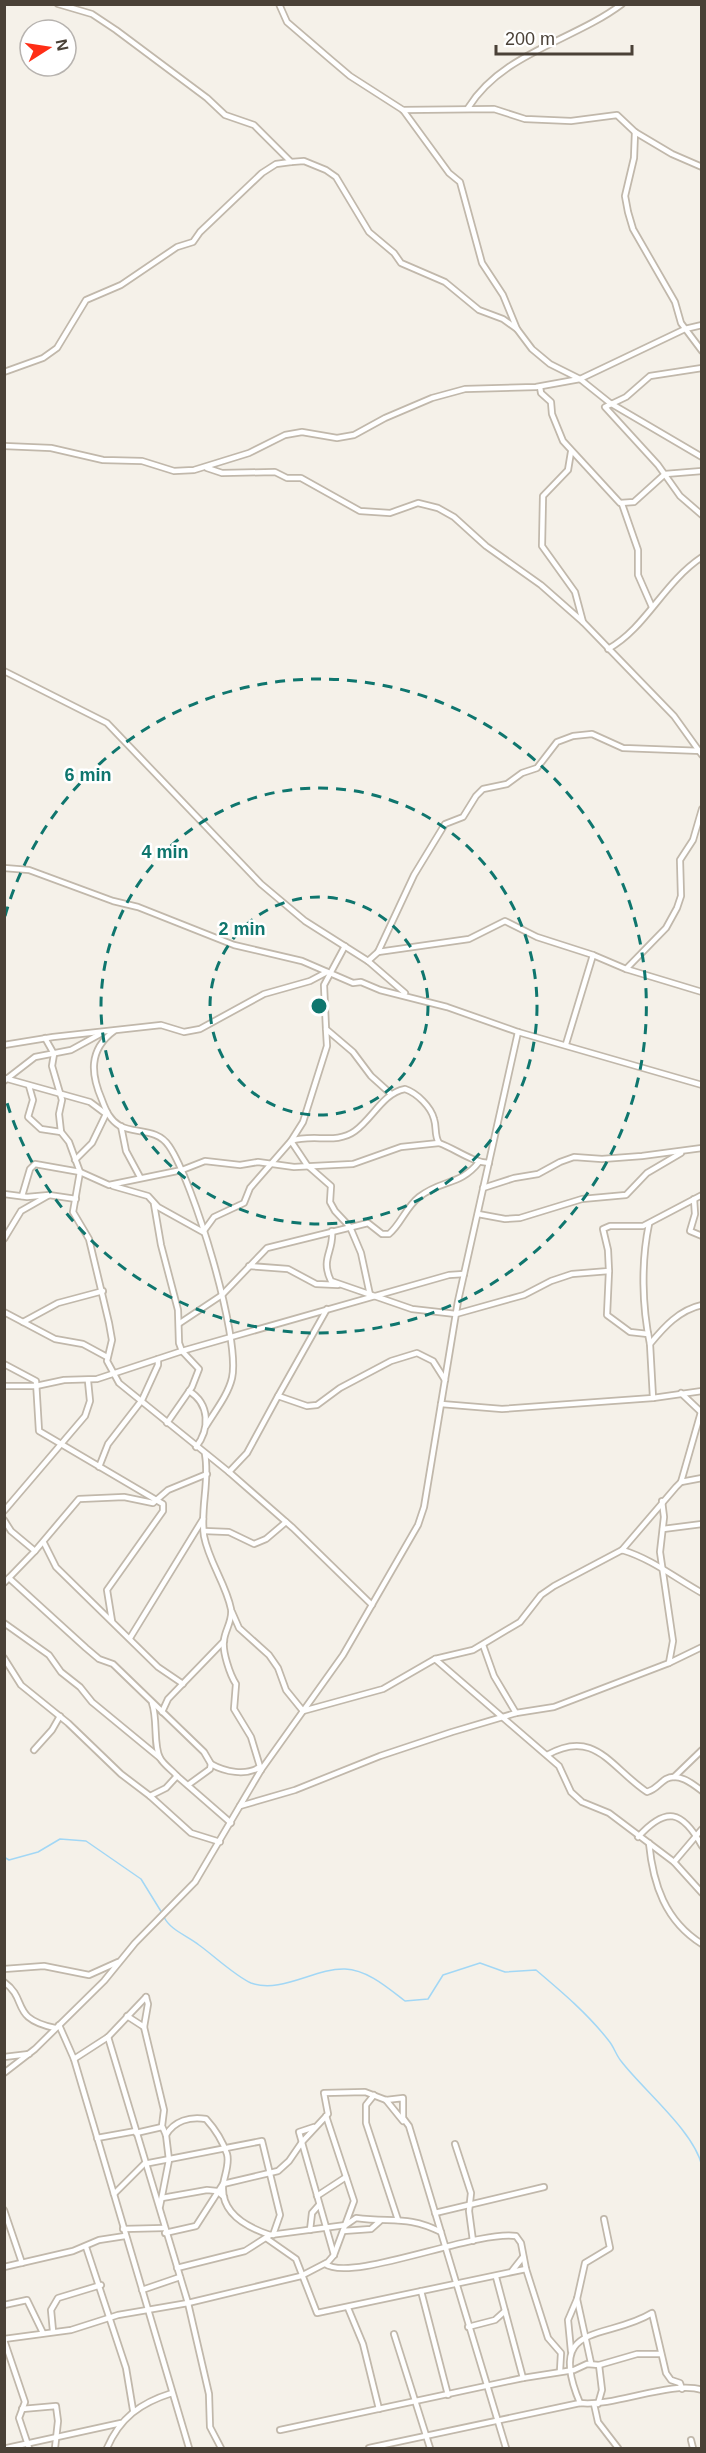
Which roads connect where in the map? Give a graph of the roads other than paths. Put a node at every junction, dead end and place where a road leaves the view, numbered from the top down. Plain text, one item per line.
1 (58, 4) edge
2 (279, 4) edge
3 (622, 4) edge
4 (468, 108) junction
5 (403, 110) junction
6 (636, 132) junction
7 (291, 162) junction
8 (702, 167) edge
9 (702, 325) edge
10 (517, 329) junction
11 (685, 329) junction
12 (702, 351) edge
13 (702, 368) edge
14 (4, 372) edge
15 (580, 379) junction
16 (540, 387) junction
17 (610, 403) junction
18 (4, 446) edge
19 (571, 452) junction
20 (702, 457) edge
21 (207, 468) junction
22 (702, 471) edge
23 (665, 474) junction
24 (622, 504) junction
25 (702, 515) edge
26 (702, 558) edge
27 (651, 607) junction
28 (583, 622) junction
29 (608, 649) junction
30 (4, 671) edge
31 (701, 753) edge
32 (702, 809) edge
33 (4, 868) edge
34 (345, 946) junction
35 (378, 952) junction
36 (592, 955) junction
37 (368, 961) junction
38 (626, 969) junction
39 (328, 973) junction
40 (702, 992) edge
41 (407, 996) junction
42 (326, 1029) junction
43 (114, 1031) junction
44 (518, 1032) junction
45 (102, 1033) junction
46 (45, 1038) junction
47 (566, 1044) junction
48 (4, 1045) edge
49 (54, 1054) junction
50 (5, 1079) edge
51 (702, 1085) edge
52 (29, 1086) junction
53 (61, 1094) junction
54 (392, 1094) junction
55 (106, 1113) junction
56 (121, 1126) junction
57 (61, 1132) junction
58 (291, 1141) junction
59 (439, 1143) junction
60 (702, 1148) edge
61 (683, 1152) junction
62 (75, 1160) junction
63 (479, 1162) junction
64 (270, 1163) junction
65 (489, 1163) junction
66 (307, 1165) junction
67 (182, 1170) junction
68 (80, 1172) junction
69 (140, 1178) junction
70 (109, 1185) junction
71 (483, 1188) junction
72 (4, 1194) edge
73 (49, 1195) junction
74 (702, 1195) edge
75 (22, 1196) junction
76 (76, 1199) junction
77 (694, 1199) junction
78 (154, 1204) junction
79 (478, 1214) junction
80 (649, 1224) junction
81 (350, 1227) junction
82 (332, 1231) junction
83 (203, 1232) junction
84 (702, 1236) edge
85 (4, 1239) edge
86 (249, 1266) junction
87 (609, 1270) junction
88 (464, 1274) junction
89 (338, 1285) junction
90 (103, 1291) junction
91 (222, 1295) junction
92 (373, 1296) junction
93 (702, 1305) edge
94 (327, 1310) junction
95 (4, 1312) edge
96 (456, 1314) junction
97 (23, 1322) junction
98 (180, 1323) junction
99 (648, 1334) junction
100 (230, 1338) junction
101 (650, 1344) junction
102 (182, 1351) junction
103 (107, 1357) junction
104 (158, 1359) junction
105 (4, 1364) edge
106 (111, 1374) junction
107 (445, 1380) junction
108 (88, 1381) junction
109 (4, 1386) edge
110 (36, 1386) junction
111 (702, 1391) edge
112 (189, 1392) junction
113 (681, 1393) junction
114 (278, 1396) junction
115 (653, 1398) junction
116 (142, 1400) junction
117 (441, 1404) junction
118 (701, 1412) edge
119 (167, 1423) junction
120 (206, 1426) junction
121 (62, 1444) junction
122 (196, 1447) junction
123 (205, 1454) junction
124 (99, 1467) junction
125 (228, 1472) junction
126 (207, 1474) junction
127 (702, 1478) edge
128 (681, 1482) junction
129 (157, 1500) junction
130 (662, 1501) junction
131 (6, 1505) edge
132 (4, 1511) edge
133 (203, 1519) junction
134 (4, 1520) edge
135 (286, 1522) junction
136 (702, 1524) edge
137 (663, 1529) junction
138 (204, 1531) junction
139 (44, 1543) junction
140 (622, 1550) junction
141 (35, 1551) junction
142 (663, 1566) junction
143 (7, 1581) edge
144 (702, 1593) edge
145 (372, 1605) junction
146 (232, 1612) junction
147 (112, 1621) junction
148 (4, 1623) edge
149 (130, 1638) junction
150 (224, 1641) junction
151 (483, 1645) junction
152 (702, 1647) edge
153 (4, 1658) edge
154 (435, 1659) junction
155 (669, 1663) junction
156 (6, 1665) edge
157 (183, 1684) junction
158 (151, 1701) junction
159 (303, 1711) junction
160 (162, 1712) junction
161 (516, 1713) junction
162 (60, 1716) junction
163 (503, 1717) junction
164 (34, 1750) dead end
165 (702, 1750) edge
166 (547, 1755) junction
167 (160, 1758) junction
168 (211, 1764) junction
169 (261, 1768) junction
170 (177, 1776) junction
171 (674, 1777) junction
172 (188, 1785) junction
173 (702, 1791) edge
174 (150, 1796) junction
175 (240, 1806) junction
176 (231, 1823) junction
177 (702, 1828) edge
178 (638, 1836) junction
179 (696, 1836) junction
180 (220, 1842) junction
181 (649, 1844) junction
182 (702, 1846) edge
183 (674, 1862) junction
184 (702, 1893) edge
185 (702, 1944) edge
186 (122, 1959) junction
187 (4, 1969) edge
188 (4, 1982) edge
189 (128, 2016) junction
190 (57, 2026) junction
191 (144, 2027) junction
192 (108, 2037) junction
193 (29, 2054) junction
194 (4, 2057) edge
195 (74, 2059) junction
196 (4, 2073) edge
197 (374, 2095) junction
198 (386, 2100) junction
199 (326, 2116) junction
200 (409, 2126) junction
201 (162, 2127) junction
202 (314, 2127) junction
203 (136, 2132) junction
204 (166, 2135) junction
205 (97, 2138) junction
206 (302, 2142) junction
207 (455, 2144) dead end
208 (223, 2149) junction
209 (169, 2160) junction
210 (144, 2164) junction
211 (271, 2174) junction
212 (346, 2177) junction
213 (223, 2184) junction
214 (544, 2187) dead end
215 (217, 2191) junction
216 (113, 2194) junction
217 (317, 2196) junction
218 (224, 2197) junction
219 (162, 2198) junction
220 (319, 2205) junction
221 (469, 2205) junction
222 (159, 2208) junction
223 (4, 2210) edge
224 (435, 2213) junction
225 (604, 2219) dead end
226 (398, 2220) junction
227 (380, 2222) junction
228 (345, 2225) junction
229 (325, 2228) junction
230 (123, 2229) junction
231 (165, 2230) junction
232 (310, 2230) junction
233 (343, 2231) junction
234 (441, 2232) junction
235 (125, 2236) junction
236 (270, 2236) junction
237 (473, 2241) junction
238 (86, 2247) junction
239 (445, 2247) junction
240 (334, 2255) junction
241 (524, 2256) junction
242 (22, 2263) junction
243 (325, 2264) junction
244 (4, 2267) edge
245 (177, 2268) junction
246 (526, 2269) junction
247 (509, 2273) junction
248 (301, 2276) junction
249 (180, 2277) junction
250 (496, 2277) junction
251 (456, 2282) junction
252 (101, 2285) junction
253 (142, 2290) junction
254 (421, 2291) junction
255 (577, 2299) junction
256 (188, 2303) junction
257 (4, 2305) edge
258 (348, 2308) junction
259 (149, 2309) junction
260 (505, 2310) junction
261 (109, 2318) junction
262 (468, 2327) junction
263 (53, 2331) junction
264 (43, 2333) junction
265 (394, 2334) dead end
266 (4, 2339) edge
267 (586, 2339) junction
268 (571, 2351) junction
269 (661, 2354) junction
270 (591, 2364) junction
271 (599, 2365) junction
272 (570, 2370) junction
273 (560, 2371) junction
274 (523, 2378) junction
275 (487, 2386) junction
276 (682, 2389) junction
277 (702, 2390) edge
278 (172, 2393) junction
279 (448, 2395) junction
280 (415, 2401) junction
281 (580, 2403) junction
282 (596, 2404) junction
283 (22, 2409) junction
284 (379, 2409) junction
285 (133, 2410) junction
286 (499, 2422) junction
287 (121, 2423) junction
288 (280, 2430) dead end
289 (425, 2436) junction
290 (57, 2438) junction
291 (691, 2440) dead end
292 (395, 2442) junction
293 (28, 2446) edge
294 (7, 2448) edge
295 (55, 2448) edge
296 (107, 2448) edge
297 (189, 2448) edge
298 (221, 2448) edge
299 (369, 2448) edge
300 (397, 2448) edge
301 (430, 2448) edge
302 (506, 2448) edge
303 (618, 2448) edge
304 (693, 2448) edge

1 - 7 street
2 - 5 street
3 - 4 street
4 - 5 street
4 - 6 street
5 - 10 street
6 - 8 street
6 - 11 street
7 - 10 street
7 - 14 street
9 - 11 street
10 - 15 street
11 - 12 street
11 - 15 street
13 - 17 street
15 - 16 street
15 - 17 street
16 - 19 street
16 - 21 street
17 - 20 street
17 - 23 street
18 - 21 street
19 - 24 street
19 - 28 street
21 - 28 street
22 - 23 street
23 - 24 street
23 - 25 street
24 - 27 street
26 - 27 street
27 - 29 street
28 - 29 street
29 - 31 street
30 - 34 street
31 - 35 street
32 - 38 street
33 - 39 street
34 - 37 street
34 - 39 street
35 - 36 street
35 - 37 street
36 - 38 street
36 - 47 street
37 - 41 street
38 - 40 street
39 - 41 street
39 - 42 street
39 - 43 street
41 - 44 street
42 - 54 street
42 - 58 street
43 - 45 street
43 - 55 street
44 - 47 street
44 - 65 street
45 - 46 street
45 - 49 street
46 - 48 street
46 - 49 street
47 - 51 street
49 - 50 street
49 - 53 street
50 - 52 street
52 - 53 street
52 - 57 street
53 - 55 street
53 - 57 street
54 - 58 street
54 - 59 street
55 - 56 street
55 - 62 street
56 - 67 street
56 - 69 street
57 - 62 street
58 - 64 street
58 - 66 street
59 - 63 street
59 - 66 street
60 - 61 street
61 - 71 street
61 - 79 street
62 - 68 street
63 - 65 street
63 - 81 street
64 - 66 street
64 - 67 street
64 - 83 street
65 - 71 street
66 - 81 street
67 - 69 street
67 - 83 street
68 - 70 street
68 - 75 street
68 - 76 street
69 - 70 street
70 - 78 street
71 - 79 street
72 - 75 street
73 - 75 street
73 - 76 street
73 - 85 street
74 - 77 street
76 - 90 street
77 - 80 street
77 - 84 street
78 - 83 street
78 - 98 street
79 - 88 street
80 - 87 street
80 - 99 street
81 - 82 street
81 - 92 street
82 - 86 street
82 - 89 street
83 - 91 street
86 - 89 street
86 - 91 street
87 - 96 street
87 - 99 street
88 - 92 street
88 - 96 street
89 - 92 street
90 - 97 street
90 - 103 street
91 - 98 street
91 - 100 street
92 - 94 street
92 - 96 street
93 - 101 street
94 - 100 street
94 - 114 street
95 - 97 street
96 - 107 street
97 - 103 street
98 - 102 street
99 - 101 street
100 - 102 street
100 - 120 street
101 - 115 street
102 - 104 street
102 - 112 street
103 - 106 street
104 - 106 street
104 - 116 street
105 - 110 street
106 - 108 street
106 - 116 street
107 - 114 street
107 - 117 street
108 - 110 street
108 - 121 street
109 - 110 street
110 - 121 street
111 - 113 street
112 - 119 street
112 - 120 street
113 - 115 street
113 - 118 street
114 - 125 street
115 - 117 street
116 - 119 street
116 - 124 street
117 - 145 street
118 - 128 street
119 - 122 street
120 - 122 street
121 - 124 street
121 - 131 street
122 - 123 street
123 - 125 street
123 - 126 street
124 - 129 street
125 - 135 street
126 - 129 street
126 - 133 street
127 - 128 street
128 - 130 street
129 - 139 street
129 - 147 street
130 - 137 street
130 - 140 street
131 - 132 street
133 - 138 street
133 - 149 street
134 - 141 street
135 - 138 street
135 - 145 street
136 - 137 street
137 - 142 street
138 - 146 street
139 - 141 street
139 - 147 street
140 - 142 street
140 - 151 street
141 - 143 street
142 - 144 street
142 - 155 street
143 - 158 street
145 - 159 street
146 - 150 street
146 - 159 street
147 - 149 street
148 - 167 street
149 - 157 street
150 - 157 street
150 - 169 street
151 - 154 street
151 - 161 street
152 - 155 street
153 - 156 street
154 - 159 street
154 - 163 street
155 - 161 street
156 - 162 street
157 - 160 street
158 - 160 street
158 - 167 street
159 - 169 street
160 - 168 street
161 - 163 street
162 - 164 street
162 - 174 street
163 - 166 street
163 - 175 street
165 - 171 street
166 - 171 street
166 - 178 street
167 - 170 street
168 - 169 street
168 - 172 street
169 - 175 street
170 - 172 street
170 - 174 street
171 - 173 street
172 - 176 street
174 - 180 street
175 - 176 street
176 - 180 street
177 - 179 street
178 - 179 street
178 - 181 street
179 - 182 street
179 - 183 street
180 - 186 street
181 - 183 street
181 - 185 street
183 - 184 street
186 - 187 street
186 - 190 street
188 - 190 street
189 - 191 street
189 - 191 street
189 - 192 street
190 - 193 street
190 - 195 street
191 - 201 street
192 - 195 street
192 - 203 street
193 - 194 street
193 - 196 street
195 - 205 street
197 - 198 street
197 - 199 street
197 - 226 street
198 - 200 street
198 - 200 street
199 - 202 street
199 - 212 street
200 - 224 street
201 - 203 street
201 - 204 street
202 - 206 street
202 - 206 street
203 - 205 street
203 - 210 street
204 - 208 street
204 - 209 street
205 - 216 street
206 - 211 street
206 - 217 street
207 - 221 street
208 - 209 street
208 - 211 street
208 - 213 street
209 - 210 street
209 - 219 street
210 - 216 street
210 - 222 street
211 - 213 street
211 - 236 street
212 - 217 street
212 - 228 street
213 - 215 street
213 - 218 street
214 - 221 street
215 - 218 street
215 - 219 street
215 - 231 street
216 - 230 street
217 - 220 street
218 - 236 street
219 - 222 street
220 - 229 street
220 - 232 street
221 - 224 street
221 - 237 street
222 - 231 street
223 - 242 street
224 - 234 street
225 - 255 street
226 - 227 street
226 - 234 street
227 - 228 street
227 - 233 street
228 - 229 street
228 - 233 street
229 - 232 street
229 - 240 street
230 - 231 street
230 - 235 street
231 - 245 street
232 - 236 street
233 - 240 street
234 - 239 street
235 - 238 street
235 - 253 street
236 - 245 street
236 - 248 street
237 - 239 street
237 - 241 street
238 - 242 street
238 - 252 street
239 - 243 street
239 - 251 street
240 - 243 street
241 - 246 street
241 - 247 street
242 - 244 street
243 - 248 street
245 - 249 street
246 - 247 street
246 - 273 street
247 - 250 street
248 - 256 street
248 - 258 street
249 - 253 street
249 - 256 street
250 - 251 street
250 - 260 street
251 - 254 street
251 - 262 street
252 - 261 street
252 - 263 street
253 - 259 street
254 - 258 street
254 - 279 street
255 - 267 street
255 - 268 street
256 - 259 street
256 - 298 street
257 - 264 street
258 - 284 street
259 - 261 street
259 - 278 street
260 - 262 street
260 - 274 street
261 - 263 street
261 - 285 street
262 - 275 street
263 - 264 street
264 - 266 street
265 - 280 street
266 - 283 street
267 - 268 street
267 - 269 street
267 - 270 street
268 - 272 street
269 - 271 street
269 - 276 street
270 - 271 street
270 - 272 street
271 - 282 street
272 - 273 street
272 - 281 street
273 - 274 street
274 - 275 street
275 - 279 street
275 - 286 street
276 - 277 street
276 - 282 street
278 - 285 street
278 - 297 street
279 - 280 street
280 - 284 street
280 - 289 street
281 - 282 street
281 - 286 street
282 - 303 street
283 - 290 street
283 - 293 street
284 - 288 street
285 - 287 street
286 - 289 street
286 - 302 street
287 - 290 street
287 - 296 street
289 - 292 street
289 - 301 street
290 - 293 street
290 - 295 street
291 - 304 street
292 - 299 street
292 - 300 street
293 - 294 street

